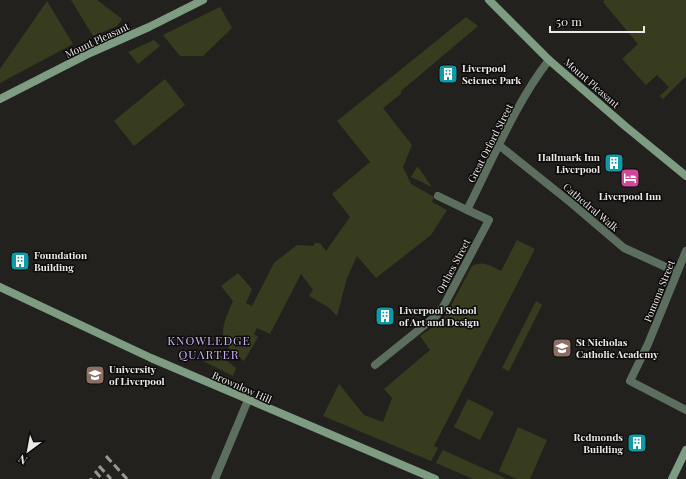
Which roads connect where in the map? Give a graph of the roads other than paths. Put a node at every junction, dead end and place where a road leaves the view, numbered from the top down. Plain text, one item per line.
1 (203, 0) edge
2 (489, 0) edge
3 (549, 60) junction
4 (0, 99) edge
5 (500, 146) junction
6 (686, 176) edge
7 (438, 196) dead end
8 (467, 210) junction
9 (686, 251) edge
10 (677, 272) junction
11 (0, 287) edge
12 (375, 365) dead end
13 (248, 400) junction
14 (686, 410) edge
15 (686, 450) edge
16 (215, 479) edge
17 (435, 479) edge
18 (672, 479) edge

1 - 4 street, Mount Pleasant
2 - 3 street, Mount Pleasant
3 - 5 street, Great Orford Street
3 - 6 street, Mount Pleasant
5 - 8 street, Great Orford Street
5 - 10 street, Cathedral Walk
7 - 8 street
8 - 12 street, Orthes Street
9 - 10 street, Pomona Street
10 - 14 street, Pomona Street
11 - 13 street, Brownlow Hill
13 - 16 street
13 - 17 street, Brownlow Hill
15 - 18 street

